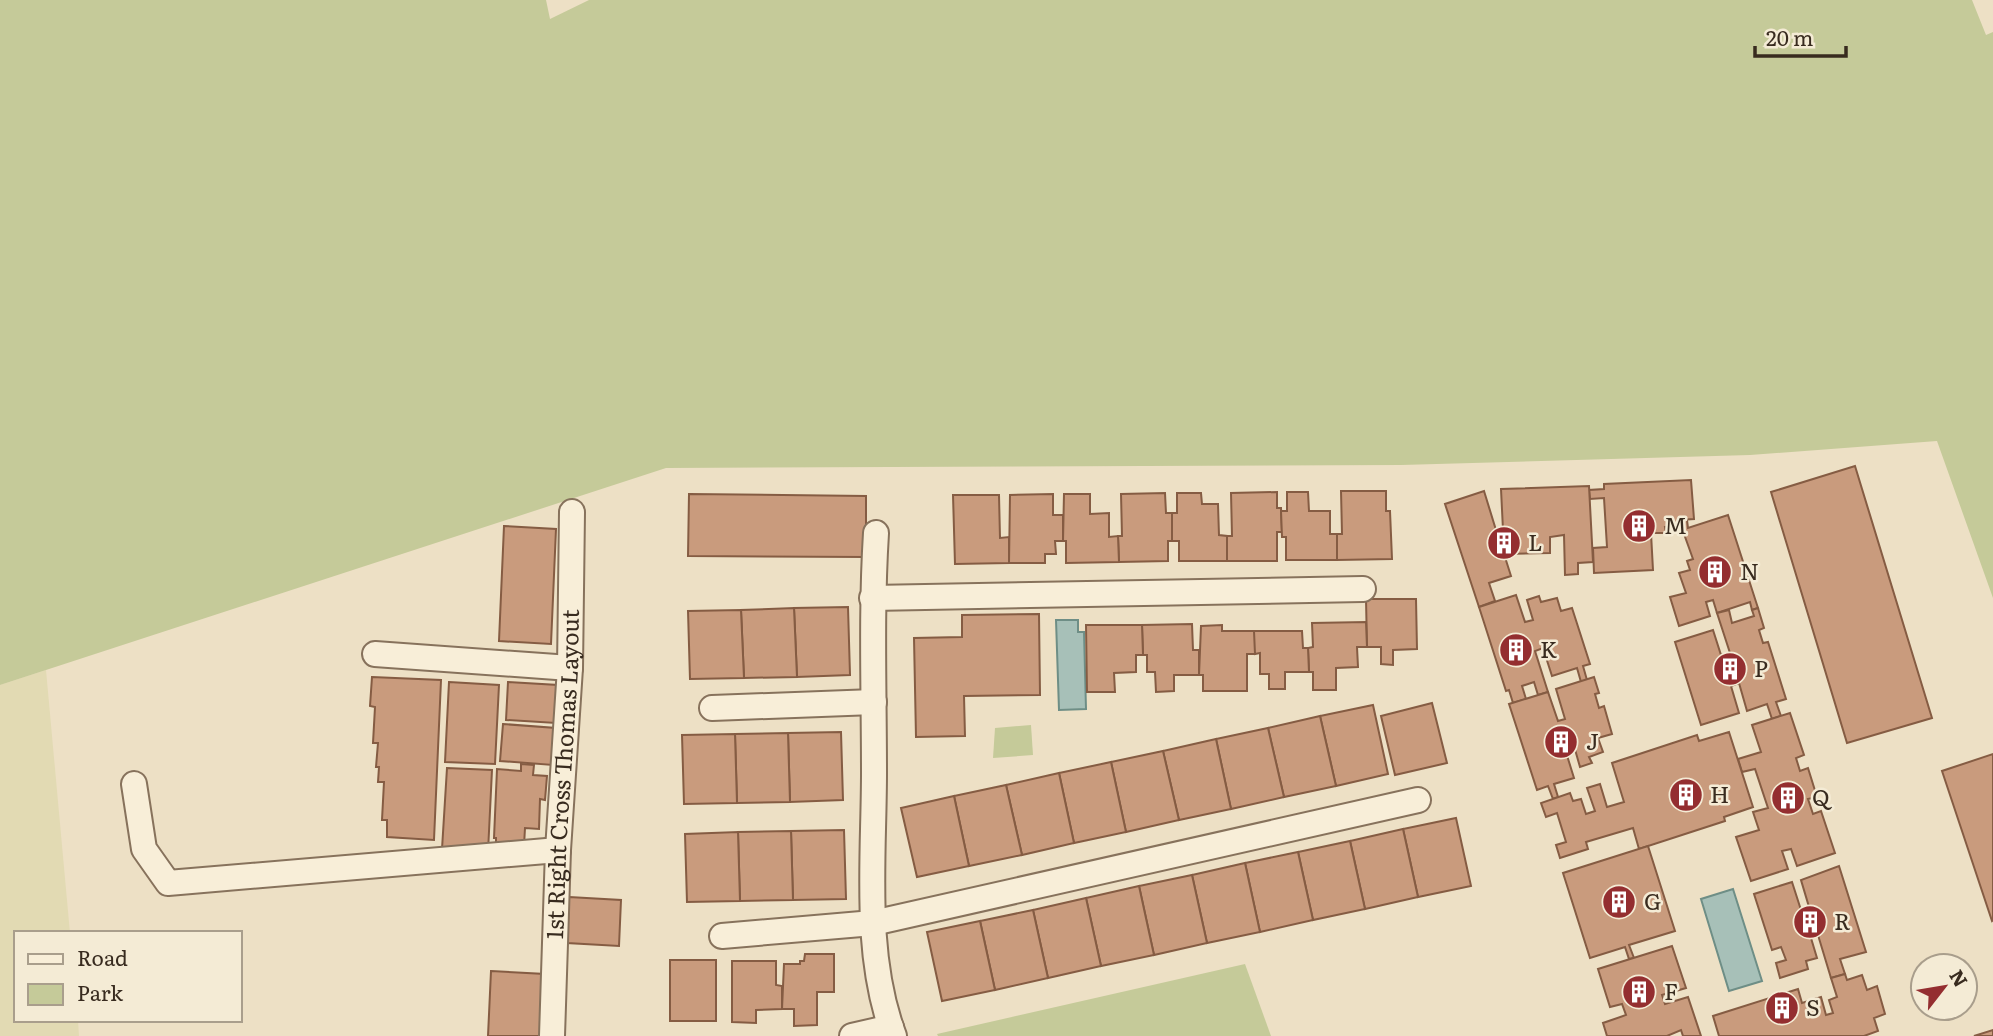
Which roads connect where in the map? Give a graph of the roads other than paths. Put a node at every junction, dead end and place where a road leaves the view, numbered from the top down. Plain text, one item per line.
1 (572, 512) dead end
2 (876, 533) dead end
3 (1363, 589) dead end
4 (872, 598) junction
5 (375, 654) dead end
6 (570, 668) junction
7 (874, 702) junction
8 (712, 708) dead end
9 (134, 783) dead end
10 (1418, 800) dead end
11 (558, 850) junction
12 (873, 923) junction
13 (722, 936) dead end
14 (893, 1031) edge
15 (552, 1036) edge
16 (852, 1036) edge

1 - 6 street, 1st Right Cross Thomas Layout
2 - 4 street
3 - 4 street
4 - 7 street
5 - 6 street
6 - 11 street, 1st Right Cross Thomas Layout
7 - 8 street
7 - 12 street
9 - 11 street
10 - 12 street
11 - 15 street, 1st Right Cross Thomas Layout
12 - 13 street
12 - 14 street
14 - 16 street

